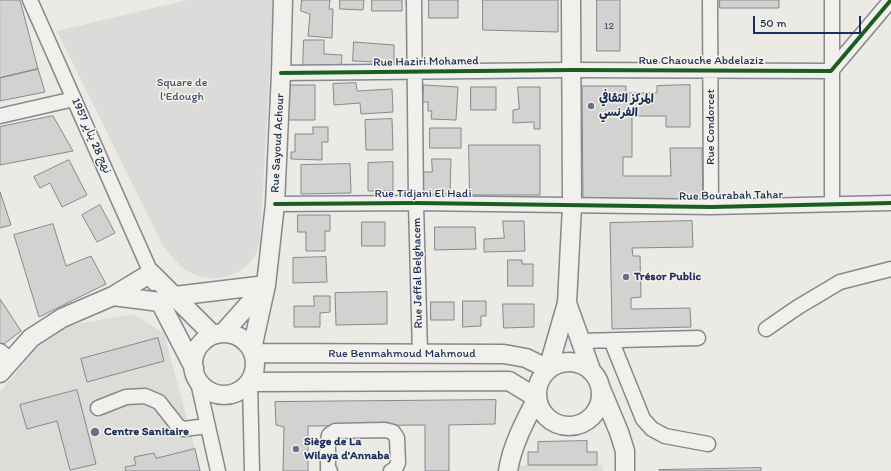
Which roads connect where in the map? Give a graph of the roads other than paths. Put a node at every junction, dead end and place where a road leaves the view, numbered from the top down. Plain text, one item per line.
1 (30, 0) edge
2 (283, 0) edge
3 (414, 0) edge
4 (571, 0) edge
5 (710, 0) edge
6 (832, 0) edge
7 (891, 0) edge
8 (571, 70) junction
9 (710, 71) junction
10 (831, 71) junction
11 (415, 72) junction
12 (282, 73) junction
13 (74, 99) junction
14 (0, 116) edge
15 (891, 203) edge
16 (275, 204) junction
17 (416, 204) junction
18 (832, 204) junction
19 (572, 206) junction
20 (711, 207) junction
21 (891, 269) edge
22 (151, 273) junction
23 (266, 285) junction
24 (113, 296) junction
25 (168, 299) junction
26 (567, 303) junction
27 (766, 330) dead end
28 (218, 334) junction
29 (698, 338) dead end
30 (611, 340) junction
31 (580, 341) junction
32 (253, 351) junction
33 (420, 354) junction
34 (4, 361) edge
35 (548, 369) junction
36 (591, 370) junction
37 (195, 373) junction
38 (250, 382) junction
39 (601, 389) junction
40 (537, 398) junction
41 (98, 408) dead end
42 (208, 426) junction
43 (708, 444) dead end
44 (218, 471) edge
45 (252, 471) edge
46 (330, 471) edge
47 (391, 471) edge
48 (508, 471) edge
49 (625, 471) edge

1 - 13 street, نهج 28 يناير 1957
2 - 12 main road, Rue Sayoud Achour
3 - 11 street, Rue Jeffal Belghacem
4 - 8 main road
5 - 9 street, Rue Condorcet
6 - 10 street
7 - 10 street
8 - 9 street, Rue Chaouche Abdelaziz
8 - 11 street, Rue Haziri Mohamed
8 - 19 main road
9 - 10 street, Rue Chaouche Abdelaziz
9 - 20 street, Rue Condorcet
10 - 18 street
11 - 12 street, Rue Haziri Mohamed
11 - 17 street, Rue Jeffal Belghacem
12 - 16 main road, Rue Sayoud Achour
13 - 14 street
13 - 22 street, نهج 28 يناير 1957
15 - 18 street, Rue Bourabah Tahar
16 - 17 street, Rue Tidjani El Hadi
16 - 23 main road, Rue Sayoud Achour
17 - 19 street, Rue Tidjani El Hadi
17 - 33 street, Rue Jeffal Belghacem
18 - 20 street, Rue Bourabah Tahar
19 - 20 street, Rue Bourabah Tahar
19 - 26 main road
21 - 27 street
22 - 24 main road
22 - 25 main road
23 - 25 main road
23 - 28 main road
23 - 32 main road, Rue Sayoud Achour
24 - 25 main road
24 - 34 main road
25 - 28 main road
25 - 37 main road
26 - 31 main road
26 - 35 main road
28 - 32 main road
28 - 37 main road
29 - 30 street
30 - 31 street
30 - 43 street
31 - 36 main road
32 - 33 main road, Rue Benmahmoud Mahmoud
32 - 38 main road
33 - 35 main road, Rue Benmahmoud Mahmoud
35 - 36 main road
35 - 40 main road
36 - 39 main road
37 - 38 main road
37 - 42 street
38 - 40 main road
38 - 45 street
39 - 40 main road
39 - 49 main road
40 - 48 main road
41 - 42 street
42 - 44 street
46 - 47 street

